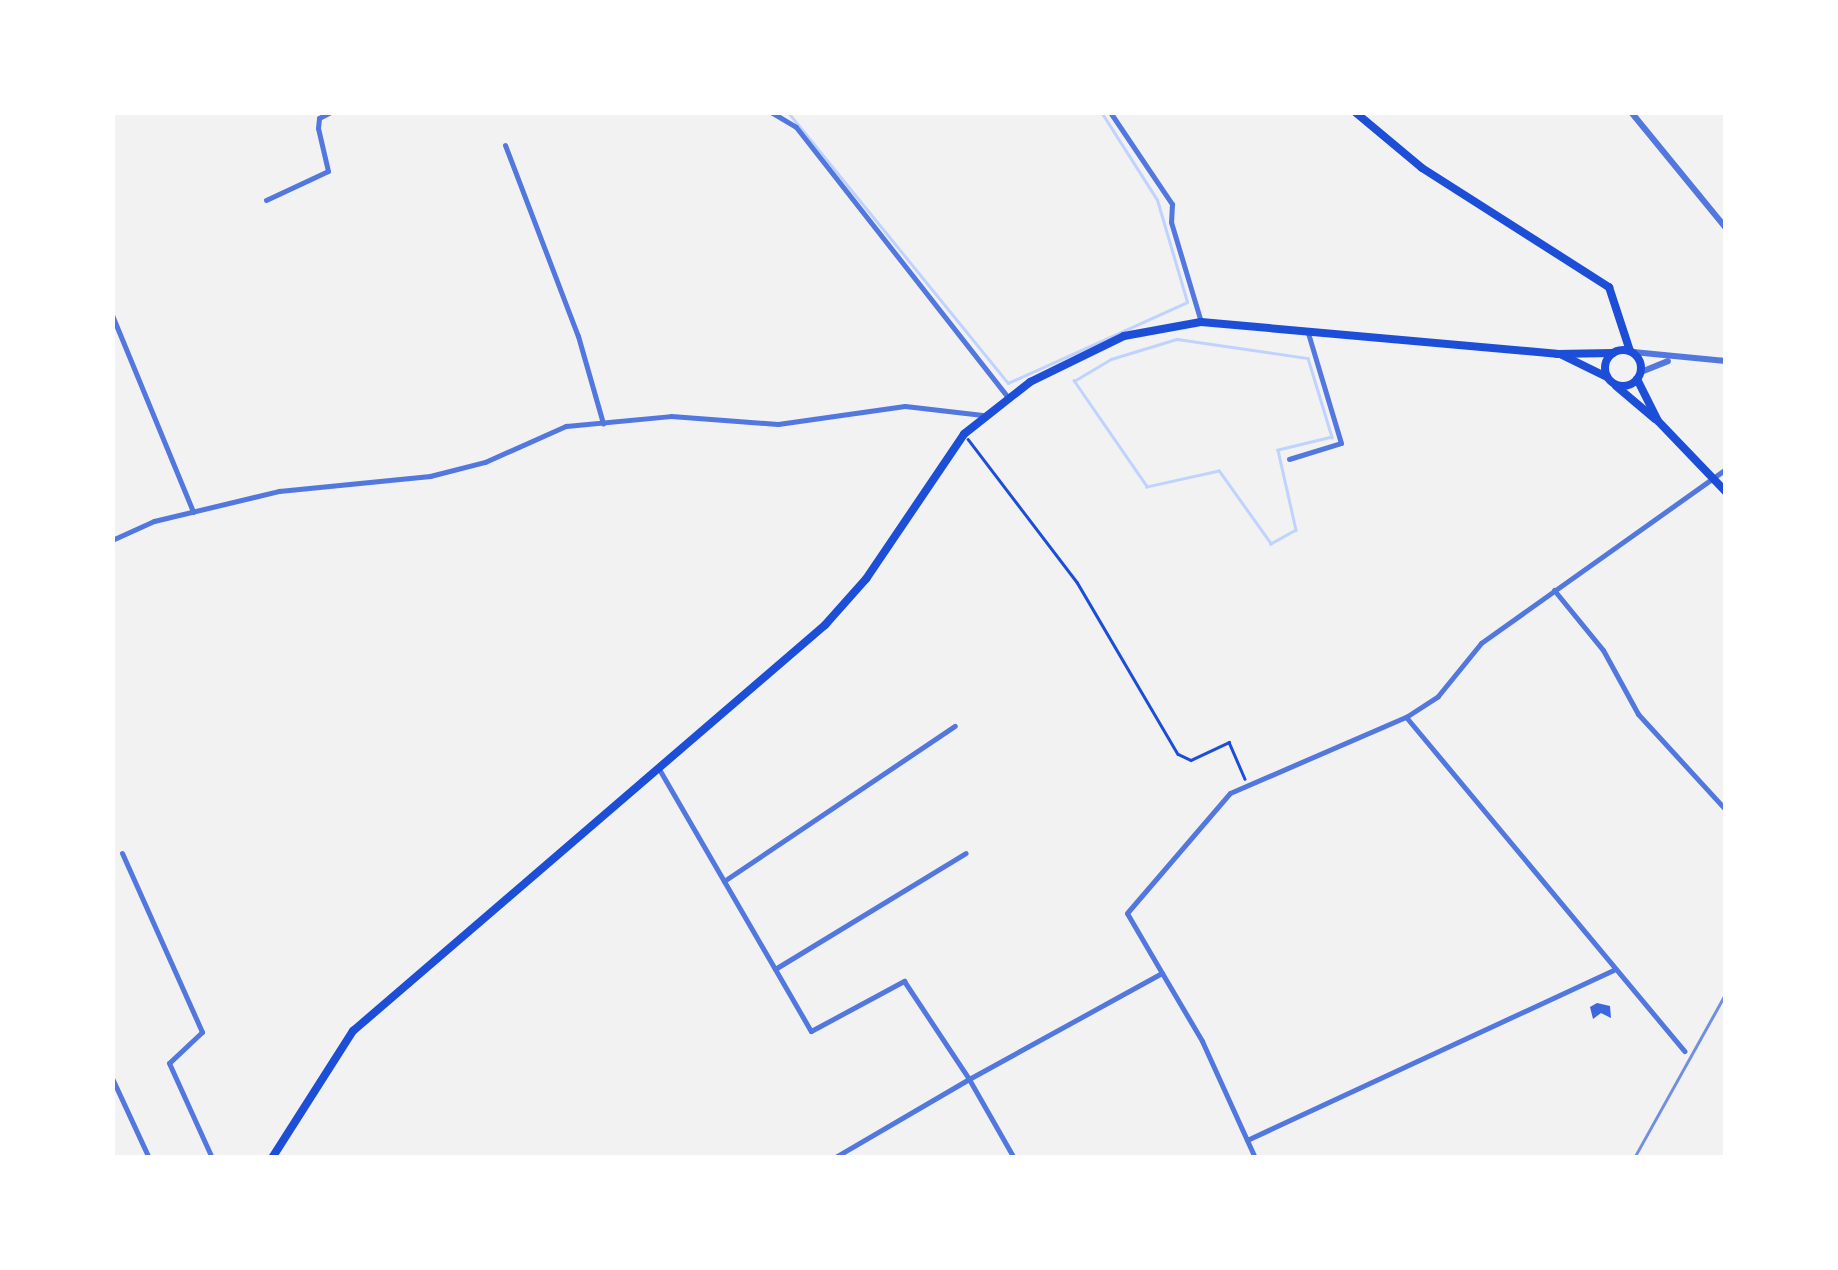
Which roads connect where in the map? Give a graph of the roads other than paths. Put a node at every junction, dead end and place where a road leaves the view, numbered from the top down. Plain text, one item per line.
1 (331, 112) edge
2 (771, 112) edge
3 (1110, 112) edge
4 (1355, 112) edge
5 (1632, 112) edge
6 (505, 146) dead end
7 (266, 200) dead end
8 (1726, 228) edge
9 (112, 315) edge
10 (1200, 322) junction
11 (1623, 330) junction
12 (1308, 332) junction
13 (1615, 351) junction
14 (1632, 352) junction
15 (1557, 354) junction
16 (1669, 361) junction
17 (1726, 361) edge
18 (1639, 375) junction
19 (1611, 381) junction
20 (1007, 396) junction
21 (982, 415) junction
22 (1658, 421) junction
23 (603, 423) junction
24 (1289, 459) dead end
25 (1726, 469) edge
26 (1722, 488) edge
27 (193, 512) junction
28 (112, 540) edge
29 (1554, 590) junction
30 (1406, 717) junction
31 (955, 726) dead end
32 (659, 769) junction
33 (1726, 810) edge
34 (966, 852) dead end
35 (122, 853) dead end
36 (724, 880) junction
37 (775, 968) junction
38 (1614, 970) junction
39 (1162, 973) junction
40 (1684, 1052) dead end
41 (112, 1078) edge
42 (969, 1078) junction
43 (1246, 1140) junction
44 (149, 1158) edge
45 (212, 1158) edge
46 (272, 1158) edge
47 (834, 1158) edge
48 (1014, 1158) edge
49 (1255, 1158) edge

1 - 7 street
2 - 20 street
3 - 10 street
4 - 11 main road
5 - 8 street
6 - 23 street
9 - 27 street
10 - 12 main road
10 - 20 main road
11 - 13 main road
11 - 14 main road
12 - 15 main road
12 - 24 street
13 - 14 main road
13 - 15 main road
13 - 19 main road
14 - 16 street
14 - 18 main road
15 - 19 main road
16 - 17 street
16 - 18 street
18 - 19 main road
18 - 22 main road
19 - 22 main road
20 - 21 main road
21 - 23 street
21 - 32 main road
22 - 26 main road
23 - 27 street
25 - 29 street
27 - 28 street
29 - 30 street
29 - 33 street
30 - 38 street
30 - 39 street
31 - 36 street
32 - 36 street
32 - 46 main road
34 - 37 street
35 - 45 street
36 - 37 street
37 - 42 street
38 - 40 street
38 - 43 street
39 - 42 street
39 - 43 street
41 - 44 street
42 - 47 street
42 - 48 street
43 - 49 street

